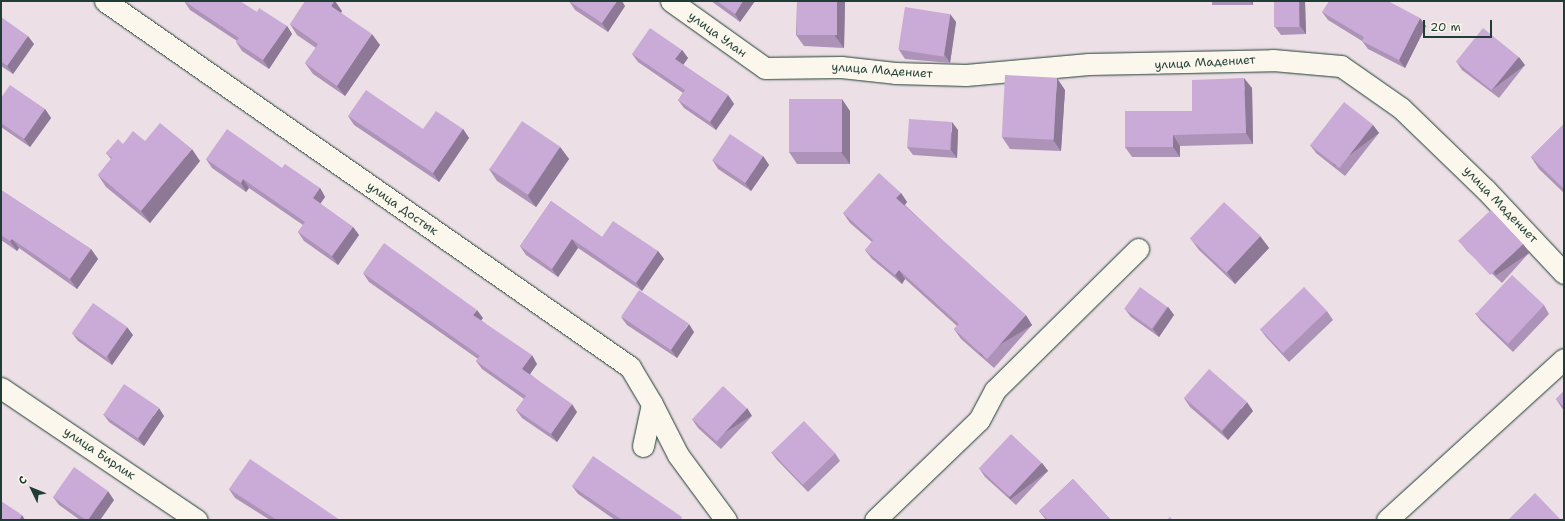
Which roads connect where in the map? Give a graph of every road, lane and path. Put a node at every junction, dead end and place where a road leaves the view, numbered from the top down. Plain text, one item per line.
1 (105, 1) edge
2 (670, 1) edge
3 (765, 68) joint
4 (1138, 249) dead end
5 (1564, 273) edge
6 (1564, 359) edge
7 (1, 388) edge
8 (652, 404) junction
9 (643, 446) dead end
10 (197, 520) edge
11 (726, 520) edge
12 (876, 520) edge
13 (1387, 520) edge

1 - 8 street, улица Достык
2 - 3 street, улица Улан
3 - 5 street, улица Мадениет
4 - 12 street
6 - 13 street
7 - 10 street, улица Бирлик
8 - 9 street
8 - 11 street, улица Достык

